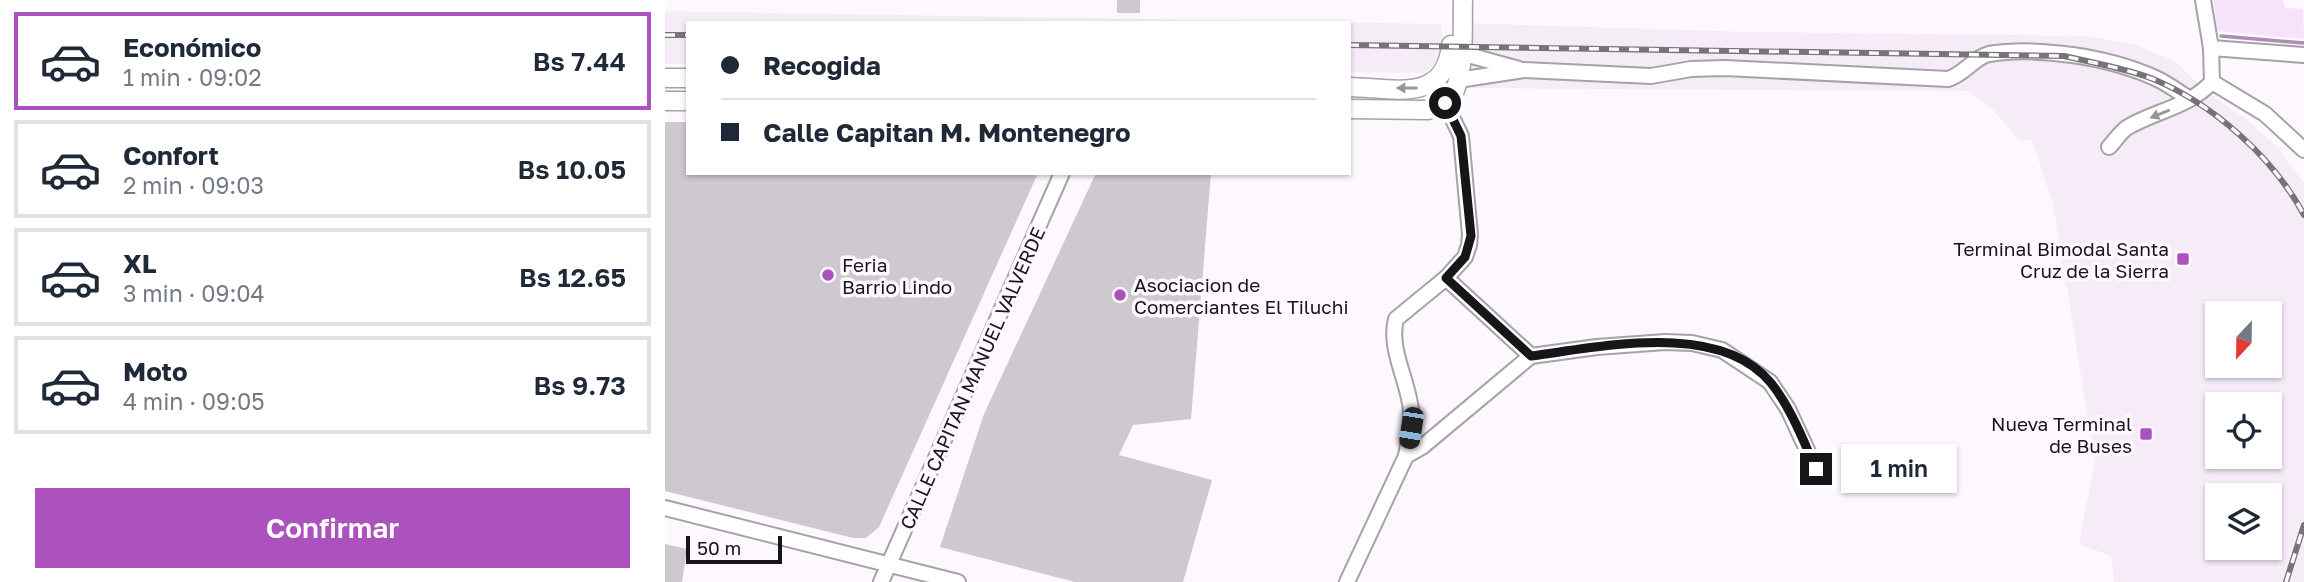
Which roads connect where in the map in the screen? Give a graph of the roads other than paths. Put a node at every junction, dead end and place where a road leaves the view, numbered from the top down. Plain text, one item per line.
1 (1453, 0) edge
2 (1463, 0) edge
3 (2203, 0) edge
4 (2211, 48) junction
5 (1461, 53) junction
6 (2304, 55) edge
7 (1524, 70) junction
8 (665, 78) edge
9 (686, 78) edge
10 (1458, 80) junction
11 (2212, 82) junction
12 (1351, 87) edge
13 (2190, 99) junction
14 (665, 100) edge
15 (686, 101) edge
16 (1445, 103) junction
17 (1351, 109) edge
18 (2109, 147) dead end
19 (2304, 150) edge
20 (1061, 175) edge
21 (1446, 278) junction
22 (1531, 356) junction
23 (1406, 456) junction
24 (1816, 469) dead end
25 (665, 508) edge
26 (888, 565) junction
27 (881, 582) edge
28 (958, 582) edge
29 (1347, 582) edge

1 -> 12 street
2 - 5 street
3 - 4 street
4 - 6 street
4 - 11 street
5 - 7 street
5 - 10 street
7 - 10 street
7 - 13 street
8 - 9 street
10 - 16 street
11 - 13 street
11 - 19 street
13 -> 18 street
14 - 15 street
16 - 17 street
16 - 21 street
20 - 26 street, CALLE CAPITAN MANUEL VALVERDE
21 - 22 street
21 - 23 street
22 - 23 street
22 - 24 street
23 - 29 street
25 - 26 street
26 - 27 street, CALLE CAPITAN MANUEL VALVERDE
26 - 28 street

